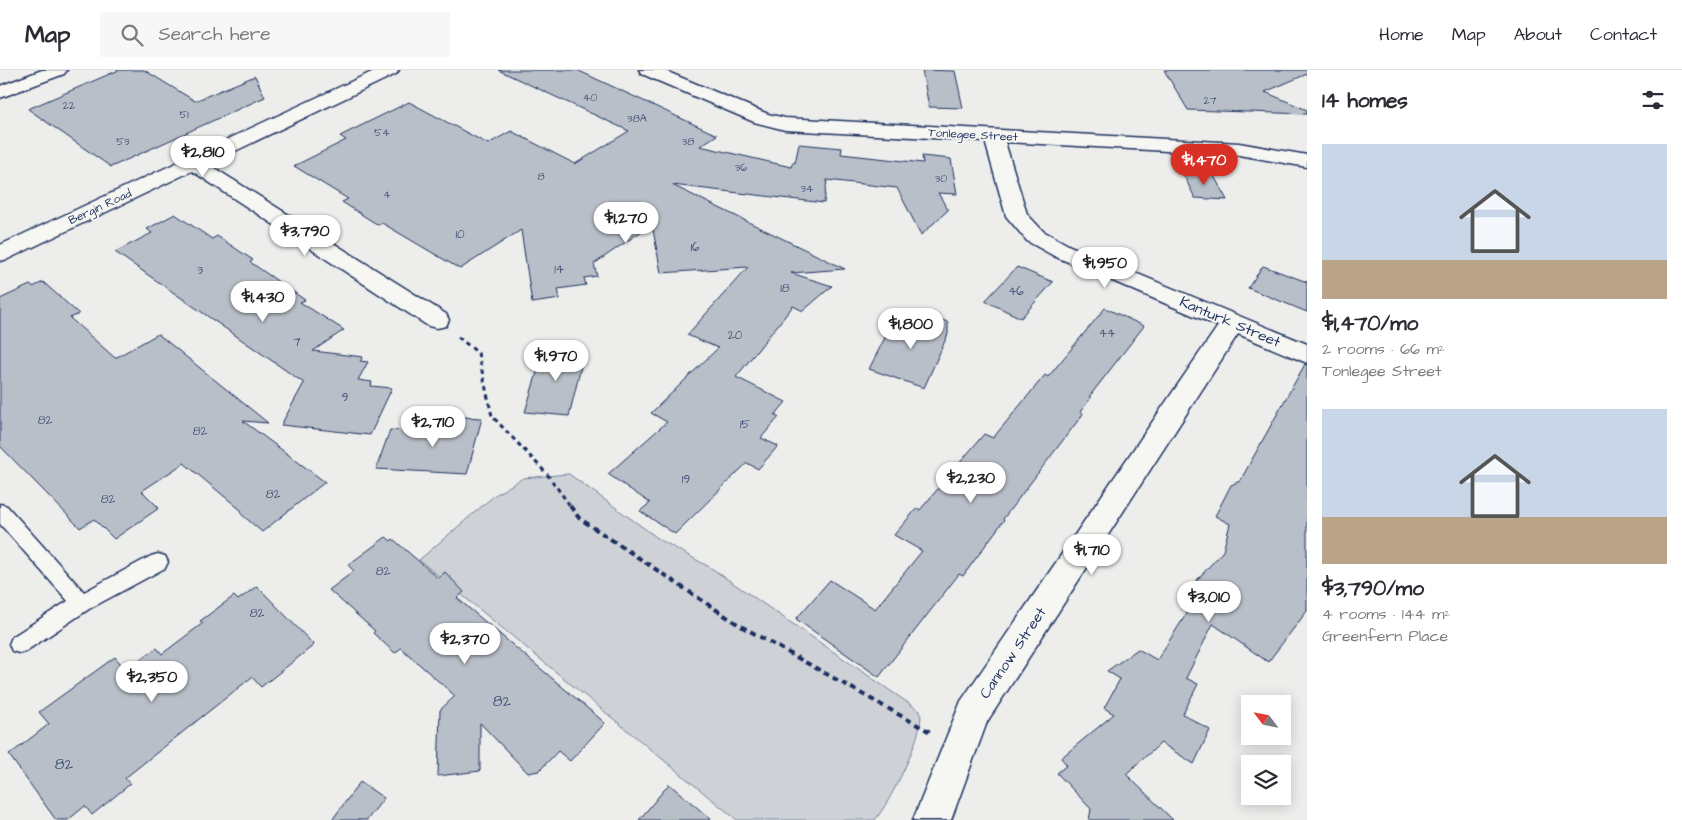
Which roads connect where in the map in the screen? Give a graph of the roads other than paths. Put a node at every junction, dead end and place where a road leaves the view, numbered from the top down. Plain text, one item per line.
1 (58, 70) edge
2 (390, 70) edge
3 (648, 70) edge
4 (0, 92) edge
5 (993, 136) junction
6 (1307, 161) edge
7 (193, 163) junction
8 (0, 254) edge
9 (437, 320) road end
10 (1233, 323) junction
11 (1307, 354) edge
12 (0, 511) edge
13 (158, 562) dead end
14 (82, 603) junction
15 (19, 644) dead end
16 (932, 820) edge

1 - 4 street
2 - 7 street, Bergin Road
3 - 5 street, Tonlegee Street
5 - 6 street, Tonlegee Street
5 - 10 street, Kanturk Street
7 - 8 street, Bergin Road
7 - 9 street
10 - 11 street, Kanturk Street
10 - 16 street, Cannow Street
12 - 14 lane
13 - 14 lane
14 - 15 lane

